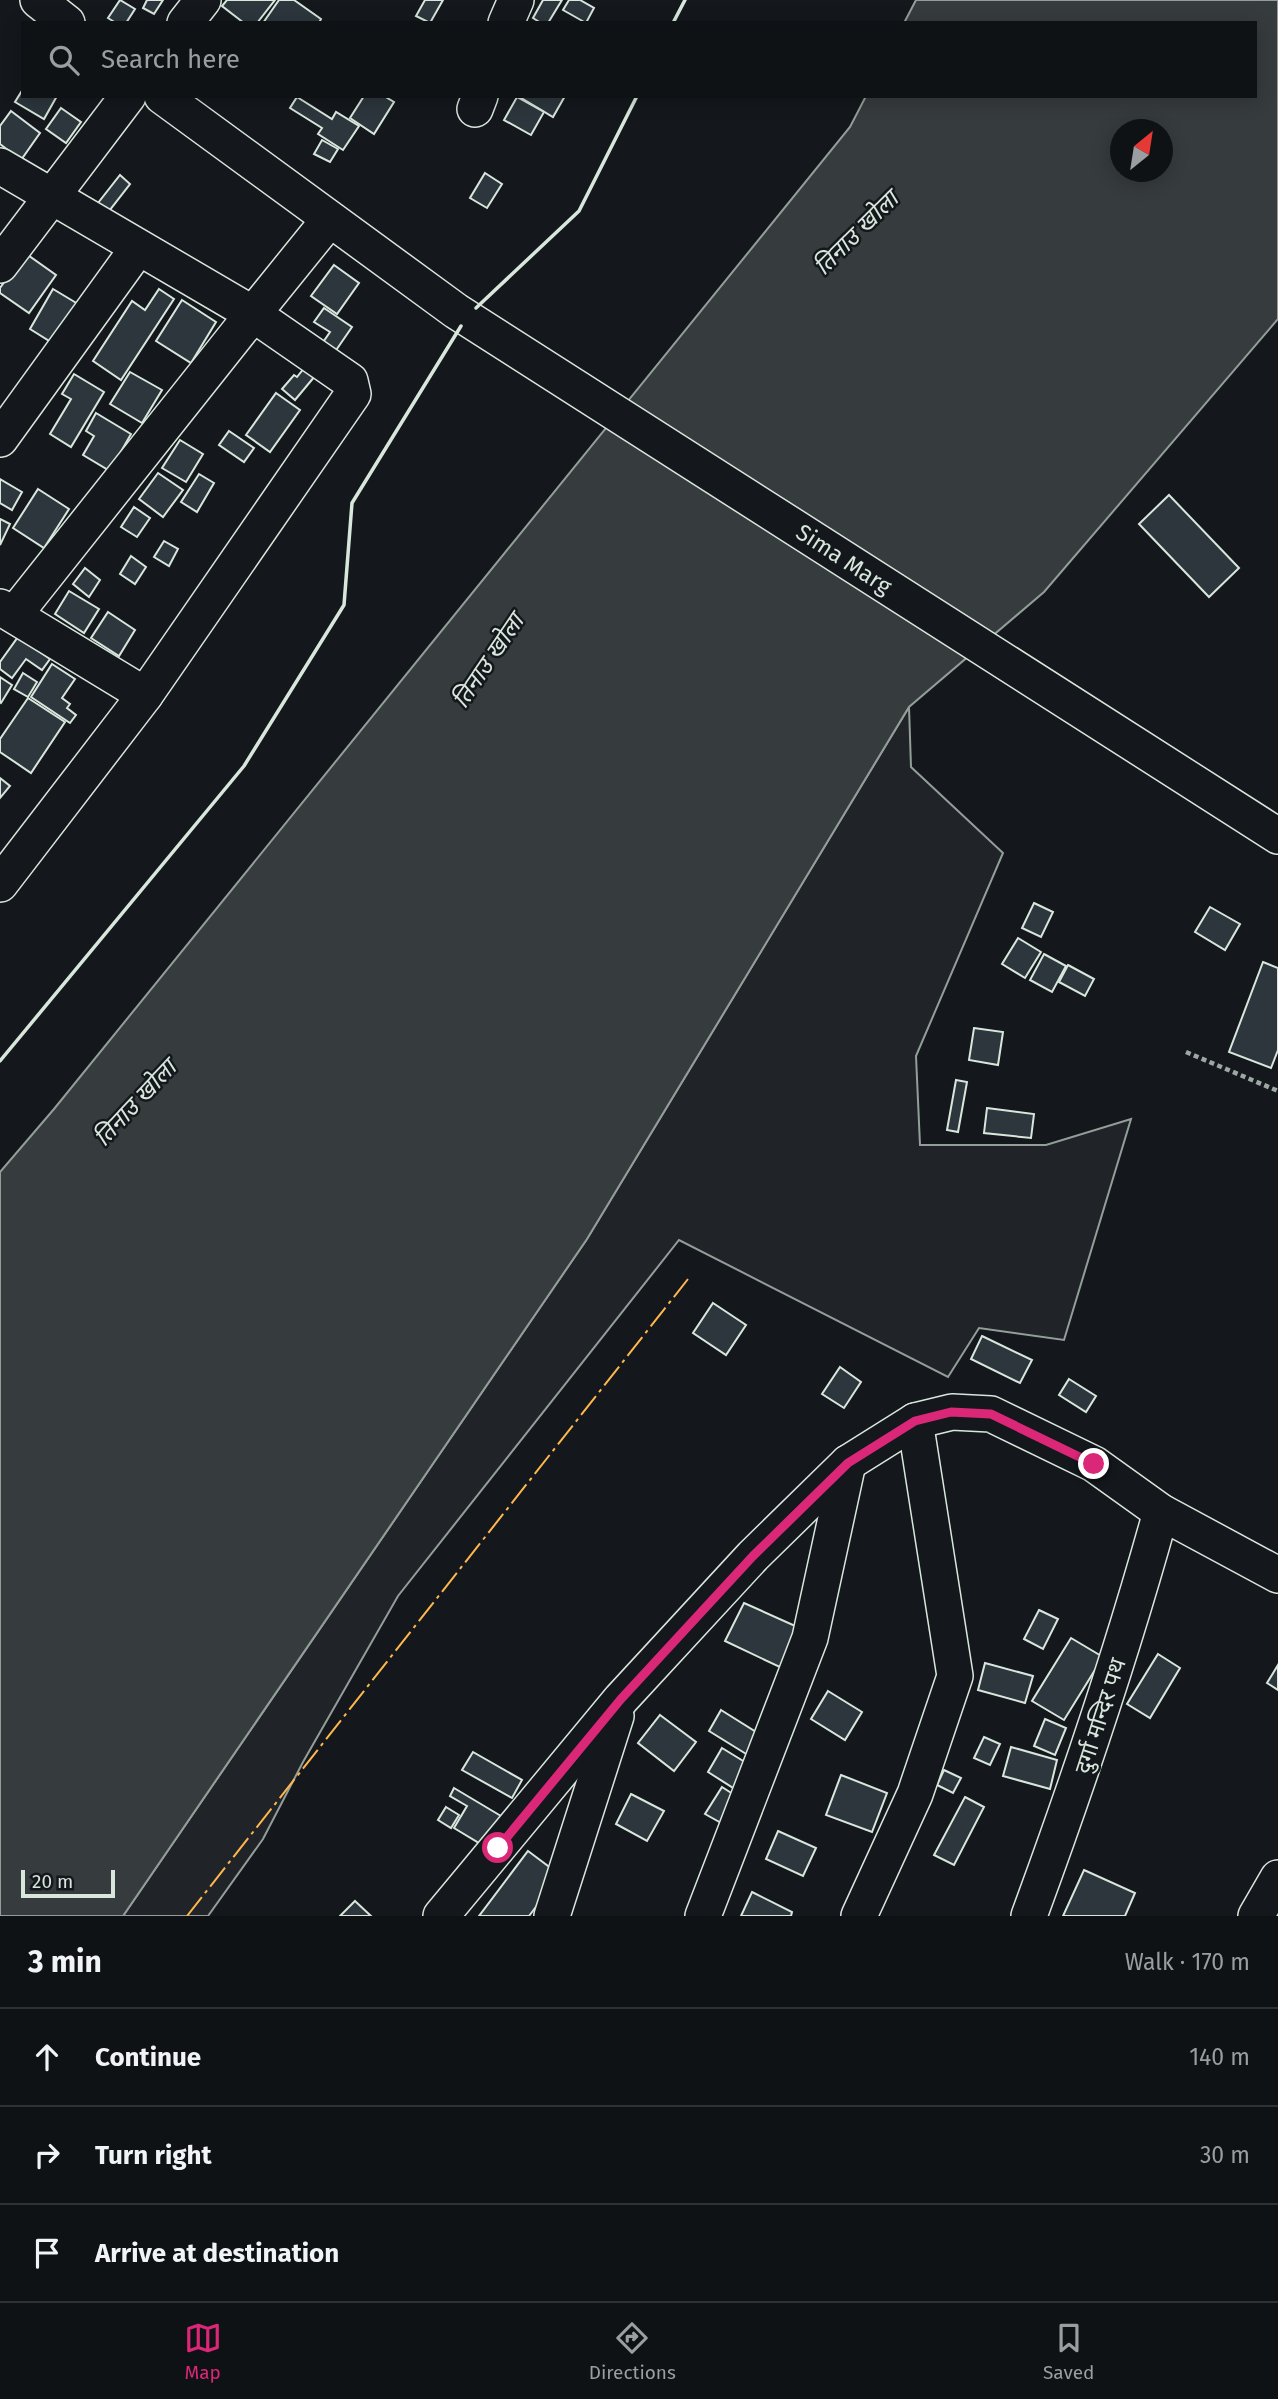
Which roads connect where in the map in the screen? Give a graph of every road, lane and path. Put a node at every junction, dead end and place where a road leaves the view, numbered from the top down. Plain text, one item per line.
1 (203, 0) edge
2 (516, 0) edge
3 (187, 21) edge
4 (507, 21) edge
5 (127, 98) edge
6 (165, 98) edge
7 (0, 166) edge
8 (52, 198) junction
9 (329, 219) junction
10 (138, 248) junction
11 (0, 265) edge
12 (253, 314) junction
13 (0, 439) edge
14 (7, 611) edge
15 (145, 695) junction
16 (1267, 829) edge
17 (0, 884) edge
18 (1185, 1052) dead end
19 (1278, 1091) edge
20 (915, 1421) junction
21 (848, 1463) junction
22 (1161, 1513) junction
23 (1278, 1575) edge
24 (621, 1699) junction
25 (1278, 1878) edge
26 (1261, 1915) edge
27 (441, 1916) edge
28 (552, 1916) edge
29 (703, 1916) edge
30 (859, 1916) edge
31 (1029, 1916) edge

1 - 3 street
2 - 4 street
5 - 8 street
6 - 9 street, Sima Marg
7 - 8 street
8 - 10 street
8 - 11 street
9 - 12 street
9 - 16 street, Sima Marg
10 - 12 street
10 - 13 street
12 - 14 street
12 - 15 street
14 - 15 street
15 - 17 street
18 - 19 path
20 - 21 street
20 - 22 street
20 - 30 street
21 - 24 street
21 - 29 street
22 - 23 street
22 - 31 street, दुर्गा मन्दिर पथ
24 - 27 street
24 - 28 street
25 - 26 street

